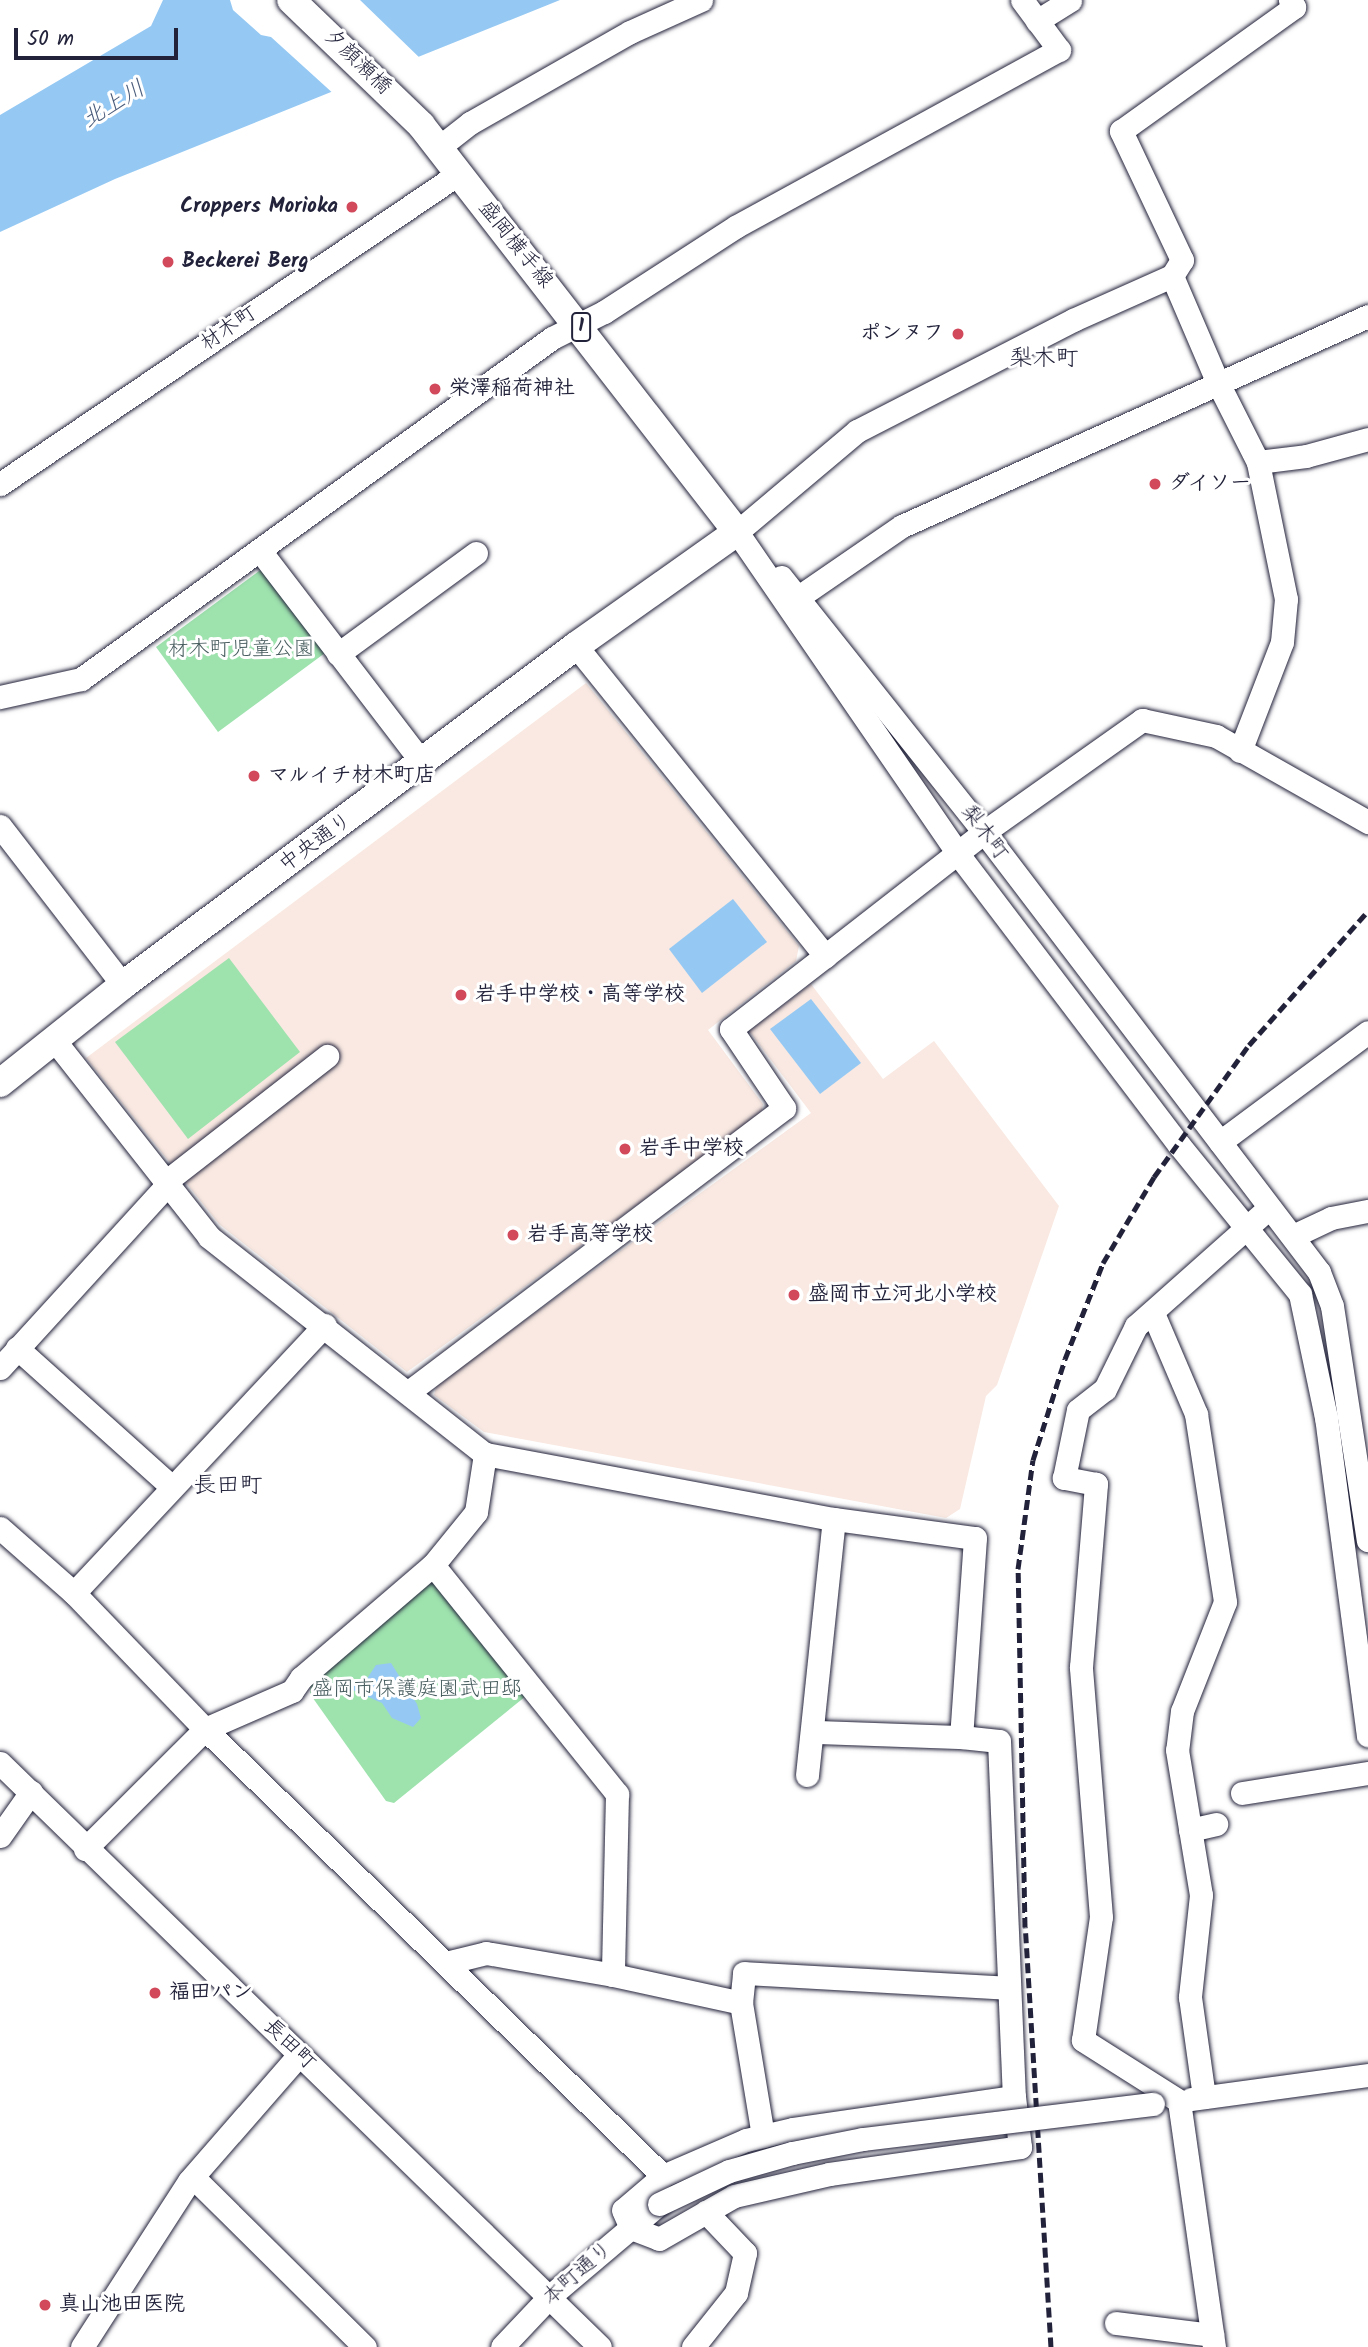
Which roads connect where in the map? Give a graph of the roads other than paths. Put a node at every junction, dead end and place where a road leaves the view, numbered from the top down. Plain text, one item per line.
1 (291, 0) edge
2 (701, 0) edge
3 (1022, 0) edge
4 (1070, 0) edge
5 (1292, 4) edge
6 (1037, 21) junction
7 (421, 125) joint
8 (438, 148) junction
9 (458, 174) junction
10 (1172, 276) junction
11 (1368, 316) edge
12 (578, 323) junction
13 (1217, 381) junction
14 (1368, 439) edge
15 (1258, 462) junction
16 (0, 485) edge
17 (737, 532) junction
18 (261, 552) junction
19 (476, 553) dead end
20 (800, 596) junction
21 (576, 646) junction
22 (338, 654) junction
23 (0, 697) edge
24 (1240, 751) junction
25 (423, 764) junction
26 (1368, 822) edge
27 (0, 826) edge
28 (984, 832) junction
29 (958, 853) junction
30 (825, 956) junction
31 (123, 985) junction
32 (1368, 1032) edge
33 (55, 1041) junction
34 (327, 1056) dead end
35 (0, 1083) edge
36 (1220, 1142) junction
37 (165, 1185) junction
38 (1368, 1199) edge
39 (1269, 1208) junction
40 (1368, 1211) edge
41 (1331, 1218) junction
42 (1246, 1227) junction
43 (1293, 1236) junction
44 (1153, 1313) junction
45 (325, 1325) junction
46 (17, 1348) junction
47 (0, 1368) edge
48 (410, 1391) junction
49 (485, 1454) junction
50 (171, 1486) junction
51 (834, 1519) junction
52 (0, 1528) edge
53 (1368, 1540) edge
54 (433, 1565) junction
55 (74, 1594) junction
56 (205, 1729) junction
57 (815, 1732) junction
58 (1368, 1735) edge
59 (961, 1737) junction
60 (0, 1763) edge
61 (1368, 1773) edge
62 (807, 1775) dead end
63 (31, 1792) junction
64 (1242, 1793) dead end
65 (1216, 1825) dead end
66 (1190, 1830) junction
67 (0, 1836) edge
68 (85, 1850) junction
69 (446, 1963) junction
70 (613, 1975) junction
71 (1009, 1988) junction
72 (741, 2003) junction
73 (299, 2055) junction
74 (1368, 2075) edge
75 (1014, 2096) junction
76 (1204, 2097) junction
77 (1179, 2101) junction
78 (763, 2136) junction
79 (663, 2176) junction
80 (195, 2179) junction
81 (706, 2212) junction
82 (631, 2228) junction
83 (550, 2296) junction
84 (1116, 2323) dead end
85 (1213, 2341) edge
86 (82, 2347) edge
87 (365, 2347) edge
88 (502, 2347) edge
89 (600, 2347) edge
90 (693, 2347) edge

1 - 7 main road, 夕顔瀬橋 / 1
2 - 8 street
3 - 6 street
4 - 6 street
5 - 10 street
6 - 12 street
7 - 8 main road, 盛岡横手線 / 1
8 - 9 main road, 盛岡横手線 / 1
9 - 12 main road, 盛岡横手線 / 1
9 - 16 street, 材木町
10 - 13 street
10 - 17 street
11 - 13 street
12 - 17 main road, 盛岡横手線 / 1
12 - 18 street
13 - 15 street
13 - 20 street
14 - 15 street
15 - 24 street
17 - 20 street, 梨木町
17 - 21 main road, 中央通り
17 - 29 street
18 - 22 street
18 - 23 street
19 - 22 street
20 - 28 street, 梨木町
21 - 25 main road, 中央通り
21 - 30 street
22 - 25 street
24 - 26 street
24 - 28 street
25 - 31 main road, 中央通り
27 - 31 street
28 - 29 street
28 - 36 street, 梨木町
29 - 30 street
29 - 42 street
30 - 48 street
31 - 33 main road, 中央通り
32 - 36 street
33 - 35 main road, 中央通り
33 - 37 street
34 - 37 street
36 - 39 street, 梨木町
37 - 45 street
37 - 46 street
38 - 41 street
39 - 42 street
39 - 43 street, 梨木町
40 - 41 street
41 - 43 street
42 - 44 street
42 - 58 street
43 - 53 street, 梨木町
44 - 66 street
44 - 77 street
45 - 48 street
45 - 50 street
46 - 47 street
46 - 50 street
48 - 49 street
49 - 51 street
49 - 54 street
50 - 55 street
51 - 57 street
51 - 59 street
52 - 55 street
54 - 56 street
54 - 70 street
55 - 56 street
56 - 68 street
56 - 69 street
57 - 59 street
57 - 62 street
59 - 71 street
60 - 63 street, 長田町
61 - 64 street
63 - 67 street
63 - 68 street, 長田町
65 - 66 street
66 - 76 street
68 - 73 street, 長田町
69 - 70 street
69 - 79 street
70 - 72 street
71 - 72 street
71 - 75 street
72 - 78 street
73 - 80 street
73 - 83 street, 長田町
74 - 76 street, 本町通り
75 - 78 street
75 - 81 street
76 - 77 street, 本町通り
77 - 82 street, 本町通り, bridge
77 - 85 street
78 - 79 street
79 - 82 street
80 - 86 street
80 - 87 street
81 - 82 street
81 - 90 street
82 - 83 street, 本町通り
83 - 88 street, 本町通り
83 - 89 street, 長田町
84 - 85 street

